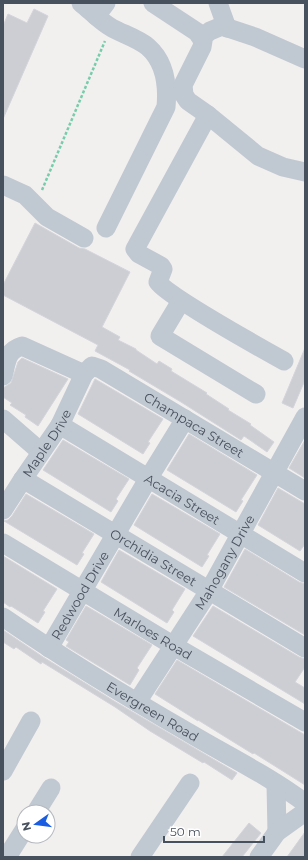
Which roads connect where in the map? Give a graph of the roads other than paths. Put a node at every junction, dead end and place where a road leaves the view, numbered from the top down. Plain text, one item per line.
1 (81, 3) edge
2 (153, 3) edge
3 (218, 3) edge
4 (101, 9) edge
5 (228, 28) junction
6 (202, 37) junction
7 (305, 59) edge
8 (208, 115) junction
9 (305, 172) edge
10 (3, 185) edge
11 (106, 228) dead end
12 (84, 238) dead end
13 (181, 301) junction
14 (284, 361) dead end
15 (84, 374) junction
16 (3, 376) edge
17 (256, 394) dead end
18 (3, 419) edge
19 (185, 419) junction
20 (304, 421) edge
21 (60, 425) junction
22 (41, 452) junction
23 (275, 472) junction
24 (23, 479) junction
25 (148, 479) junction
26 (305, 491) edge
27 (3, 510) edge
28 (116, 535) junction
29 (241, 535) junction
30 (3, 543) edge
31 (305, 573) edge
32 (208, 591) junction
33 (83, 592) junction
34 (3, 617) edge
35 (174, 646) junction
36 (49, 648) junction
37 (305, 648) edge
38 (137, 702) junction
39 (31, 721) dead end
40 (305, 722) edge
41 (3, 771) edge
42 (190, 783) dead end
43 (276, 784) junction
44 (51, 788) dead end
45 (305, 803) edge
46 (41, 804) edge
47 (305, 812) edge
48 (277, 832) junction
49 (16, 843) edge
50 (7, 857) edge
51 (140, 857) edge
52 (259, 857) edge

1 - 4 street
2 - 6 street
3 - 5 street
4 - 11 street
5 - 6 street
5 - 7 street
6 - 8 street
8 - 9 street
8 - 13 street
10 - 12 street
13 - 14 street
13 - 17 street
15 - 16 street
15 - 19 street, Champaca Street
15 - 21 street, Maple Drive
18 - 22 street
19 - 23 street, Champaca Street
19 - 25 street, Redwood Drive
20 - 23 street, Mahogany Drive
21 - 22 street, Maple Drive
21 - 25 street, Acacia Street
22 - 24 street, Maple Drive
23 - 26 street, Champaca Street
23 - 29 street, Mahogany Drive
24 - 27 street, Maple Drive
24 - 28 street, Orchidia Street
25 - 28 street, Redwood Drive
25 - 29 street, Acacia Street
28 - 32 street, Orchidia Street
28 - 33 street, Redwood Drive
29 - 31 street, Acacia Street
29 - 32 street, Mahogany Drive
30 - 33 street, Marloes Road
32 - 35 street, Mahogany Drive
32 - 37 street, Orchidia Street
33 - 35 street, Marloes Road
33 - 36 street, Redwood Drive
34 - 36 street, Evergreen Road
35 - 38 street, Mahogany Drive
35 - 40 street, Marloes Road
36 - 38 street, Evergreen Road
38 - 43 street, Evergreen Road
39 - 41 street
42 - 51 street
43 - 45 street, Evergreen Road
43 - 48 street
44 - 46 street
47 - 48 street
48 - 52 street
49 - 50 street

